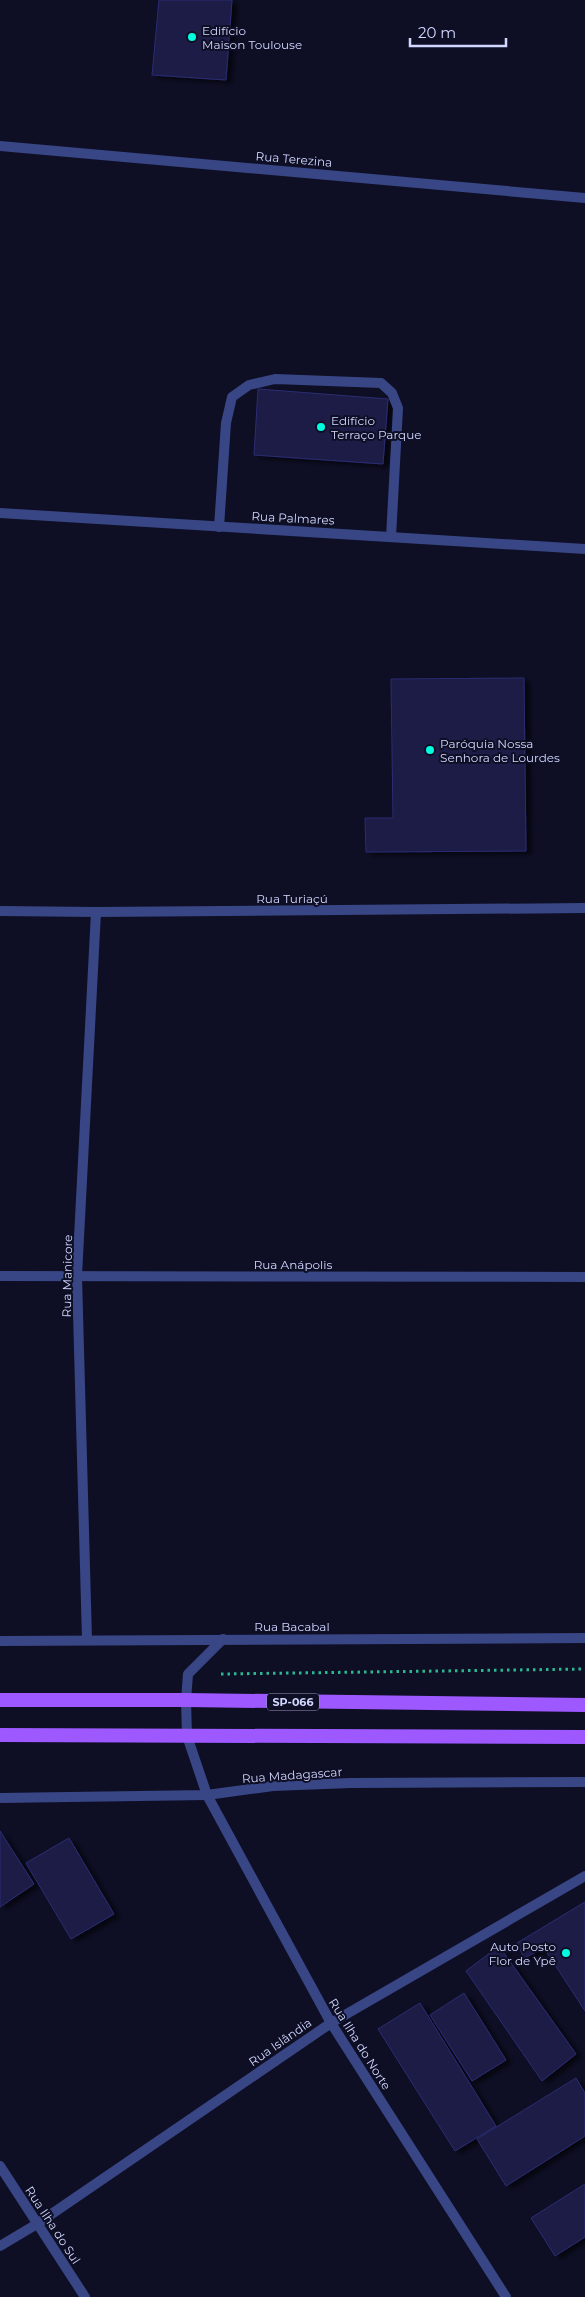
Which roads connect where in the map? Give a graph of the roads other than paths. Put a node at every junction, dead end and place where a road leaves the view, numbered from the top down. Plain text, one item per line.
1 (0, 146) edge
2 (585, 198) edge
3 (0, 513) edge
4 (219, 526) junction
5 (392, 537) junction
6 (585, 549) edge
7 (585, 908) edge
8 (0, 911) edge
9 (96, 912) junction
10 (0, 1276) edge
11 (78, 1276) junction
12 (585, 1277) edge
13 (585, 1638) edge
14 (223, 1639) junction
15 (88, 1640) junction
16 (0, 1642) edge
17 (0, 1700) edge
18 (186, 1700) junction
19 (585, 1705) edge
20 (0, 1735) edge
21 (187, 1736) junction
22 (585, 1737) edge
23 (585, 1782) edge
24 (207, 1795) junction
25 (0, 1798) edge
26 (585, 1876) edge
27 (331, 2022) junction
28 (0, 2166) edge
29 (37, 2224) junction
30 (0, 2246) edge
31 (85, 2297) edge
32 (506, 2297) edge

1 - 2 street, Rua Terezina
3 - 4 street, Rua Palmares
4 - 5 street, Rua Palmares
4 - 5 street
5 - 6 street, Rua Palmares
7 - 9 street, Rua Turiaçú
8 - 9 street, Rua Turiaçú
9 - 11 street, Rua Manicore
10 - 11 street, Rua Anápolis
11 - 12 street, Rua Anápolis
11 - 15 street, Rua Manicore
13 - 14 street, Rua Bacabal
14 - 15 street, Rua Bacabal
14 - 18 street, Rua Ilha do Norte
15 - 16 street, Rua Bacabal
17 - 18 main road, SP-066
18 - 19 main road, SP-066
18 - 21 street, Rua Ilha do Norte
20 - 21 main road
21 - 22 main road
21 - 24 street, Rua Ilha do Norte
23 - 24 street, Rua Madagascar
24 - 25 street, Rua Madagascar
24 - 27 street, Rua Ilha do Norte
26 - 27 street, Rua Islândia
27 - 29 street, Rua Islândia
27 - 32 street, Rua Ilha do Norte
28 - 29 street, Rua Ilha do Sul
29 - 30 street, Rua Islândia
29 - 31 street, Rua Ilha do Sul

